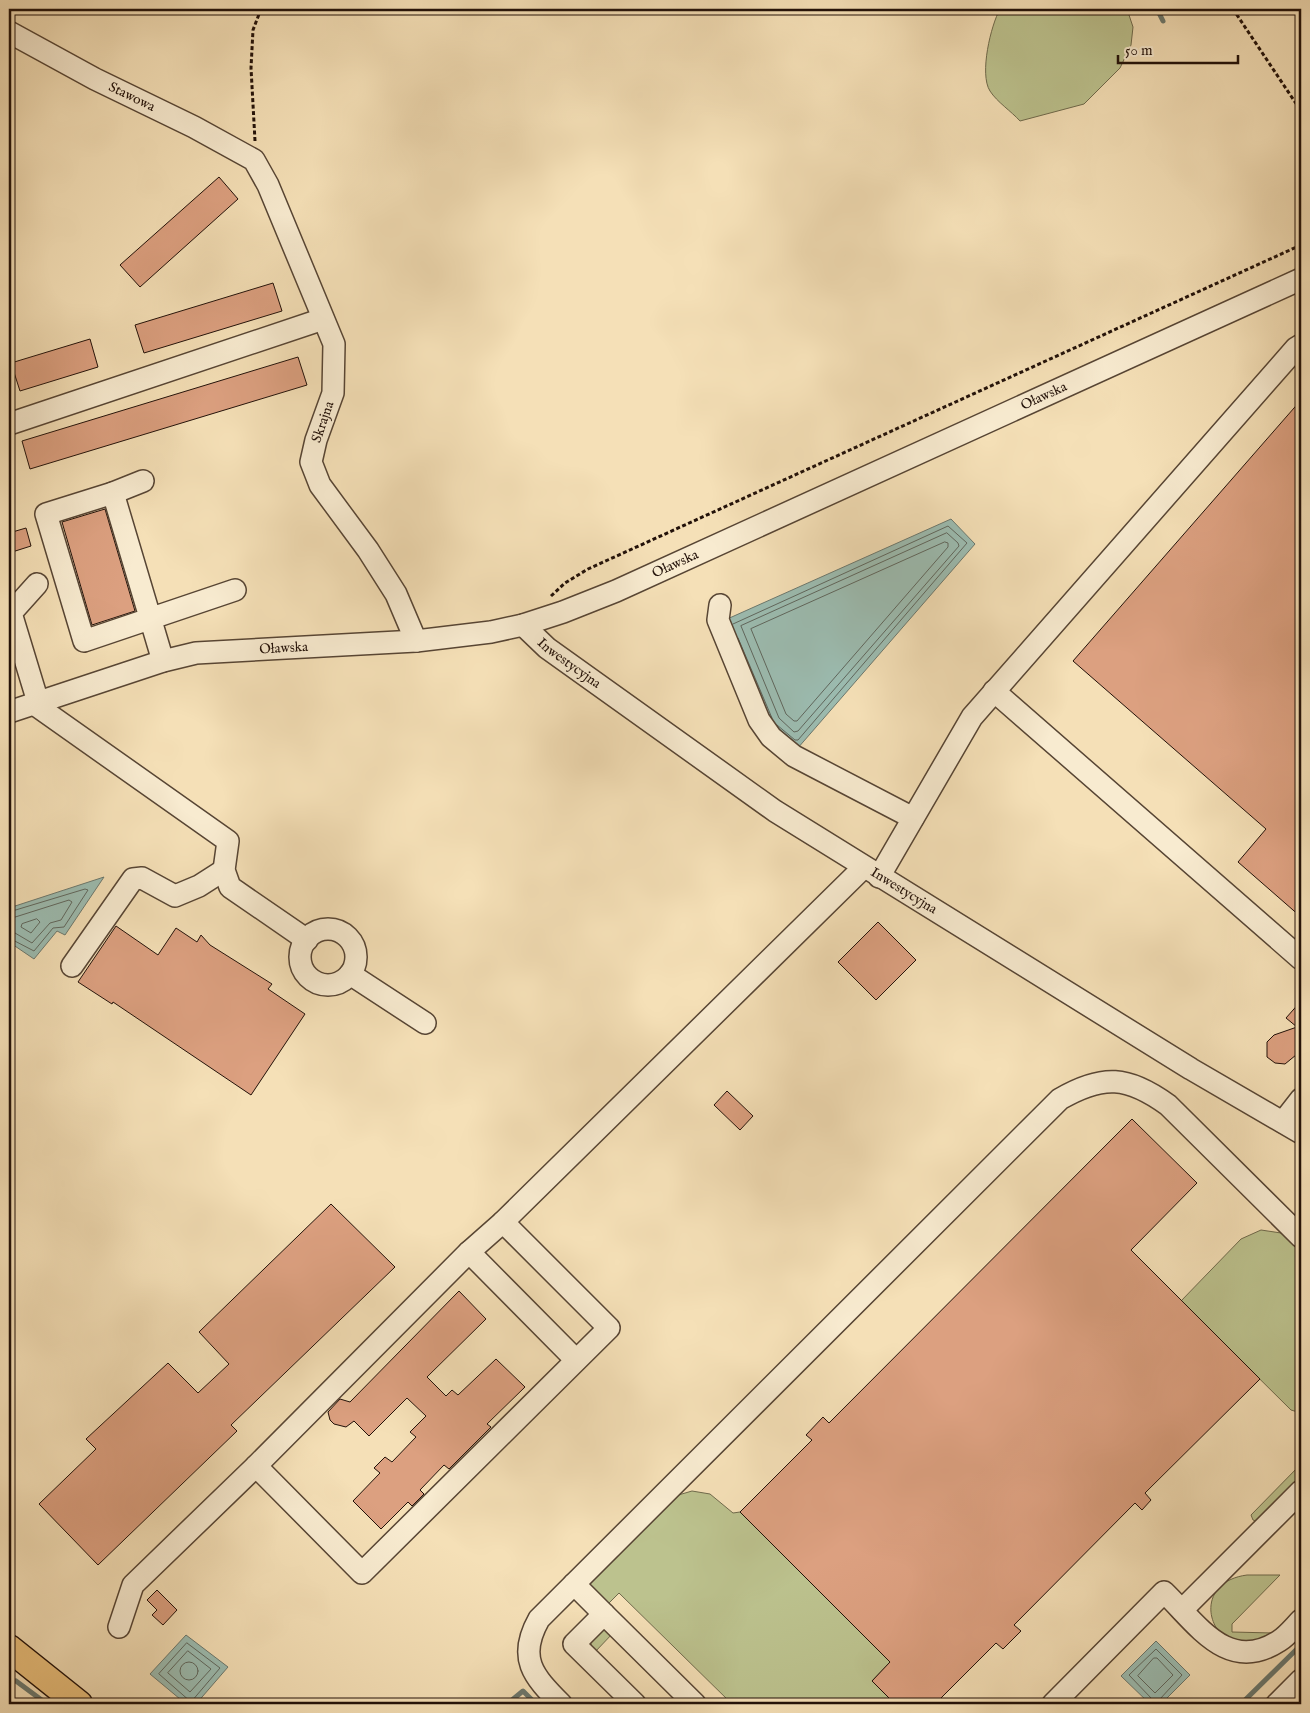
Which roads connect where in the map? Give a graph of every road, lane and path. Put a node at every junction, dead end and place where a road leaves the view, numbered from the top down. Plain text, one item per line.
1 (261, 9) edge
2 (1233, 9) edge
3 (9, 32) edge
4 (1301, 110) edge
5 (254, 160) junction
6 (1301, 245) edge
7 (1301, 279) edge
8 (323, 319) junction
9 (1301, 345) edge
10 (9, 424) edge
11 (143, 481) dead end
12 (113, 493) junction
13 (37, 584) dead end
14 (235, 590) dead end
15 (544, 601) dead end
16 (720, 605) dead end
17 (10, 612) edge
18 (151, 620) junction
19 (523, 625) junction
20 (416, 640) junction
21 (163, 661) junction
22 (994, 691) junction
23 (36, 703) junction
24 (9, 712) edge
25 (913, 818) junction
26 (224, 870) junction
27 (872, 872) junction
28 (307, 940) junction
29 (1301, 959) edge
30 (72, 966) dead end
31 (350, 974) junction
32 (425, 1023) dead end
33 (1301, 1099) edge
34 (1292, 1127) edge
35 (503, 1222) junction
36 (1301, 1237) edge
37 (469, 1252) junction
38 (576, 1360) junction
39 (256, 1466) junction
40 (1301, 1491) edge
41 (574, 1584) junction
42 (1182, 1610) junction
43 (604, 1614) junction
44 (1301, 1620) edge
45 (119, 1627) dead end
46 (9, 1648) edge
47 (1301, 1680) edge
48 (79, 1704) edge
49 (561, 1704) edge
50 (636, 1704) edge
51 (695, 1704) edge
52 (1053, 1704) edge
53 (1277, 1704) edge

1 - 5 path
2 - 4 path
3 - 5 street, Stawowa
5 - 8 street, Skrajna
6 - 15 path
7 - 19 street, Oławska
8 - 10 street
8 - 20 street, Skrajna
9 - 22 street
11 - 12 street
12 - 18 street
12 - 18 street
13 - 17 street
14 - 18 street
16 - 25 street
17 - 23 street
18 - 21 street
19 - 20 street, Oławska
19 - 27 street, Inwestycyjna
20 - 21 street, Oławska
21 - 23 street, Oławska
22 - 25 street
22 - 29 street
23 - 24 street, Oławska
23 - 26 street
25 - 27 street
26 - 28 street
26 - 30 street
27 - 34 street, Inwestycyjna
27 - 35 street
28 - 31 street
28 - 31 street
31 - 32 street
33 - 34 street
35 - 37 street
35 - 38 street
36 - 41 street
37 - 38 street
37 - 39 street
38 - 39 street
39 - 45 street
40 - 42 street
41 - 43 street
41 - 49 street
42 - 44 street
42 - 52 street
43 - 50 street
43 - 51 street
46 - 48 main road
47 - 53 street

